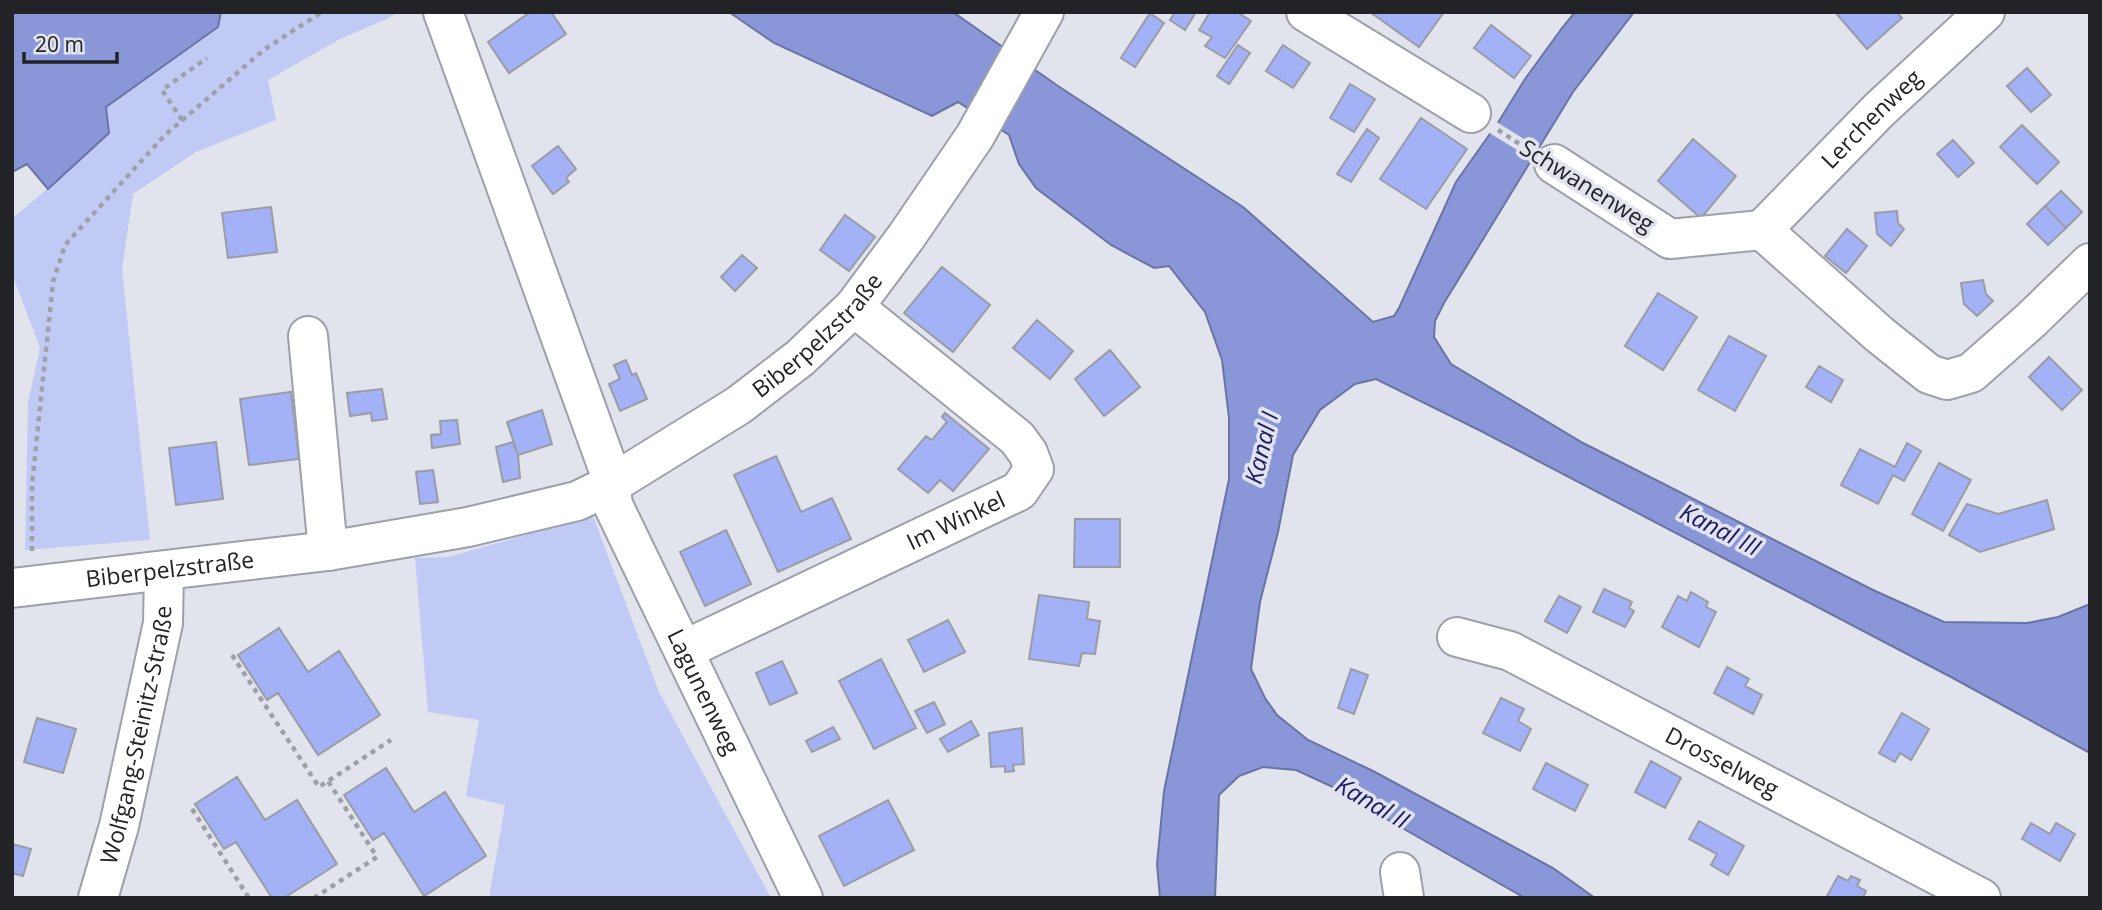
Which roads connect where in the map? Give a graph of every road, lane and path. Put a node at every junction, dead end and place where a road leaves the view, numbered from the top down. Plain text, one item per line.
1 (322, 12) edge
2 (443, 12) edge
3 (1306, 12) edge
4 (1985, 12) edge
5 (1037, 24) edge
6 (207, 58) dead end
7 (1471, 113) joint
8 (182, 120) junction
9 (1554, 164) joint
10 (1762, 230) junction
11 (2090, 263) edge
12 (854, 307) junction
13 (308, 336) dead end
14 (610, 485) junction
15 (328, 551) junction
16 (164, 571) junction
17 (25, 586) edge
18 (1457, 637) dead end
19 (684, 650) junction
20 (232, 655) dead end
21 (391, 740) dead end
22 (328, 781) junction
23 (192, 809) dead end
24 (98, 898) edge
25 (249, 898) edge
26 (314, 898) edge
27 (803, 898) edge
28 (1981, 898) edge

1 - 8 path
2 - 14 street
3 - 7 street
4 - 10 street, Lerchenweg
5 - 12 street, Biberpelzstraße
6 - 8 path
7 - 9 path, Schwanenweg
8 - 17 path
9 - 10 street, Schwanenweg
10 - 11 street
12 - 14 street, Biberpelzstraße
12 - 19 street, Im Winkel
13 - 15 street
14 - 15 street, Biberpelzstraße
14 - 19 street, Lagunenweg
15 - 16 street, Biberpelzstraße
16 - 17 street, Biberpelzstraße
16 - 24 street, Wolfgang-Steinitz-Straße
18 - 28 street, Drosselweg
19 - 27 street, Lagunenweg
20 - 22 path
21 - 22 path
22 - 26 path
23 - 25 path

